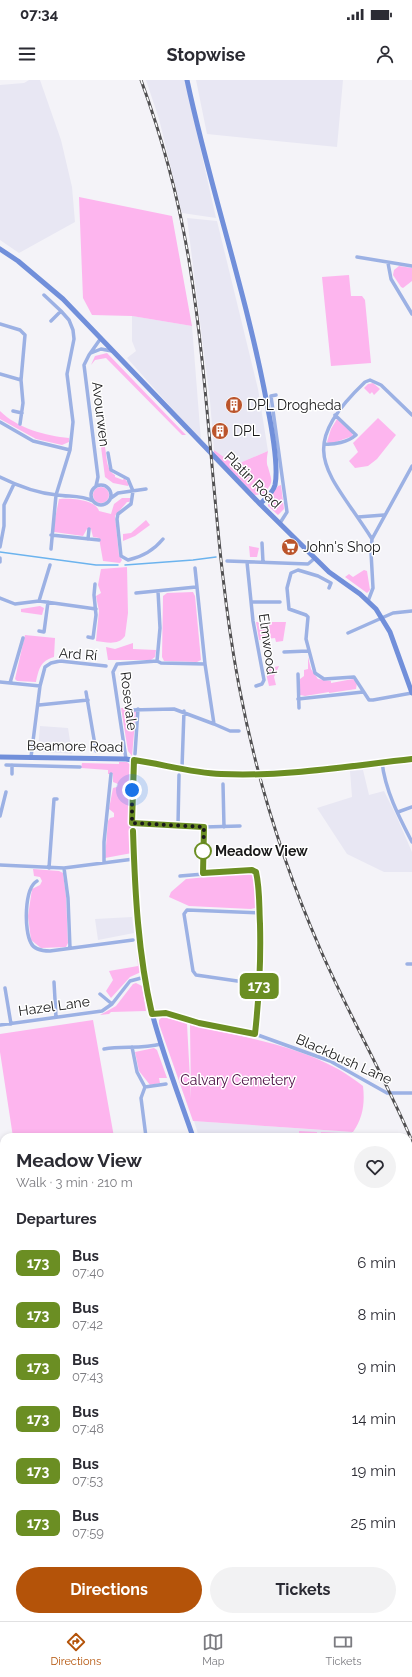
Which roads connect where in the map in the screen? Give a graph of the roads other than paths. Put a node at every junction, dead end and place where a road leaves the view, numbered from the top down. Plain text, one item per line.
1 (187, 80) edge
2 (0, 249) edge
3 (357, 257) dead end
4 (388, 263) junction
5 (412, 266) edge
6 (44, 296) dead end
7 (61, 311) junction
8 (412, 314) edge
9 (51, 321) dead end
10 (0, 324) edge
11 (101, 338) junction
12 (114, 351) junction
13 (89, 354) junction
14 (0, 374) edge
15 (21, 380) junction
16 (276, 395) dead end
17 (13, 411) dead end
18 (22, 413) junction
19 (336, 415) junction
20 (412, 415) edge
21 (0, 422) edge
22 (20, 424) dead end
23 (324, 444) junction
24 (70, 450) junction
25 (108, 453) dead end
26 (276, 453) junction
27 (412, 466) edge
28 (98, 476) junction
29 (0, 477) edge
30 (14, 484) junction
31 (104, 485) junction
32 (96, 486) junction
33 (109, 489) junction
34 (146, 489) dead end
35 (133, 491) junction
36 (91, 492) junction
37 (118, 493) junction
38 (56, 495) junction
39 (84, 496) junction
40 (110, 498) junction
41 (93, 501) junction
42 (260, 504) junction
43 (384, 516) junction
44 (358, 517) junction
45 (280, 523) junction
46 (89, 529) dead end
47 (51, 535) junction
48 (88, 539) junction
49 (163, 539) dead end
50 (372, 539) junction
51 (99, 540) dead end
52 (262, 543) dead end
53 (0, 547) edge
54 (51, 549) dead end
55 (0, 558) edge
56 (315, 558) junction
57 (227, 561) dead end
58 (0, 562) edge
59 (247, 562) junction
60 (263, 562) junction
61 (50, 565) dead end
62 (195, 568) dead end
63 (95, 584) dead end
64 (196, 587) junction
65 (329, 588) dead end
66 (94, 590) junction
67 (100, 591) dead end
68 (158, 591) junction
69 (136, 593) dead end
70 (0, 598) edge
71 (39, 601) junction
72 (368, 601) junction
73 (48, 602) junction
74 (251, 602) junction
75 (280, 602) dead end
76 (96, 609) junction
77 (412, 611) edge
78 (382, 617) junction
79 (39, 631) dead end
80 (348, 633) dead end
81 (88, 637) dead end
82 (23, 638) dead end
83 (308, 651) junction
84 (284, 652) dead end
85 (157, 661) junction
86 (205, 664) junction
87 (106, 666) dead end
88 (298, 674) dead end
89 (0, 682) edge
90 (10, 683) junction
91 (40, 686) junction
92 (256, 686) dead end
93 (86, 692) dead end
94 (363, 692) junction
95 (412, 693) edge
96 (298, 699) junction
97 (88, 700) junction
98 (39, 705) junction
99 (298, 708) dead end
100 (138, 709) junction
101 (131, 710) dead end
102 (184, 711) junction
103 (214, 724) junction
104 (239, 731) dead end
105 (96, 751) dead end
106 (0, 757) edge
107 (31, 757) junction
108 (134, 757) junction
109 (72, 758) junction
110 (126, 759) junction
111 (412, 759) edge
112 (382, 762) junction
113 (6, 765) dead end
114 (12, 765) junction
115 (72, 767) junction
116 (80, 767) dead end
117 (182, 768) junction
118 (12, 774) dead end
119 (111, 774) dead end
120 (178, 775) dead end
121 (223, 784) dead end
122 (110, 785) junction
123 (116, 785) dead end
124 (6, 792) dead end
125 (57, 798) dead end
126 (1, 805) edge
127 (412, 807) edge
128 (398, 812) junction
129 (107, 814) junction
130 (113, 815) dead end
131 (0, 816) edge
132 (132, 823) junction
133 (178, 825) junction
134 (240, 826) dead end
135 (204, 827) junction
136 (224, 827) junction
137 (412, 842) edge
138 (134, 859) junction
139 (104, 863) junction
140 (0, 865) edge
141 (49, 868) junction
142 (64, 868) junction
143 (203, 873) junction
144 (180, 876) dead end
145 (37, 881) dead end
146 (260, 913) junction
147 (133, 940) dead end
148 (70, 948) junction
149 (407, 964) dead end
150 (412, 964) edge
151 (145, 977) junction
152 (54, 982) dead end
153 (251, 983) dead end
154 (5, 988) dead end
155 (100, 994) dead end
156 (112, 1004) junction
157 (154, 1013) junction
158 (56, 1017) junction
159 (11, 1024) junction
160 (0, 1026) edge
161 (255, 1034) junction
162 (161, 1044) junction
163 (132, 1047) junction
164 (104, 1049) dead end
165 (166, 1084) dead end
166 (145, 1087) junction
167 (412, 1093) edge
168 (146, 1133) edge
169 (192, 1133) edge

1 - 26 main road
2 - 11 main road, Platin Road
3 - 4 street
4 - 5 street
4 - 8 street
6 - 7 street
7 - 9 street
7 - 24 street
10 - 15 street
11 - 12 main road, Platin Road
11 - 13 street, Avourwen
12 - 13 street
12 - 42 main road, Platin Road
13 - 28 street, Avourwen
14 - 15 street
15 - 18 street
16 - 26 street
17 - 18 street
18 - 22 street
19 - 20 street
19 - 23 street
19 - 23 street
21 - 24 street
23 - 44 street
24 - 38 street
25 - 35 street
26 - 42 main road
26 - 45 street
27 - 43 street
28 - 31 street, Avourwen
28 - 32 street, Avourwen
29 - 30 street
30 - 38 street
30 - 53 street
31 - 32 street
31 - 33 street, Avourwen
32 - 36 street, Avourwen
33 - 37 street, Avourwen
33 - 40 street
34 - 35 street
35 - 37 street
35 - 49 street
36 - 39 street, Avourwen
36 - 41 street
37 - 40 street
38 - 39 street
38 - 47 street
39 - 41 street
40 - 41 street
42 - 45 main road, Platin Road
43 - 44 street
43 - 50 street
44 - 50 street
45 - 56 main road, Platin Road
46 - 48 street
47 - 48 street
47 - 54 street
48 - 51 street
50 - 72 street
52 - 60 street
55 - 58 street
56 - 60 street
56 - 72 main road, Platin Road
57 - 59 street
59 - 60 street
59 - 74 street, Elmwood
61 - 71 street
62 - 64 street
63 - 66 street
64 - 68 street
64 - 86 street
65 - 83 street
66 - 67 street
66 - 76 street
68 - 69 street
68 - 85 street
70 - 71 street
71 - 73 street
72 - 78 main road, Platin Road
73 - 76 street
73 - 79 street
74 - 75 street, Elmwood
74 - 92 street, Elmwood
76 - 81 street
77 - 78 street
78 - 80 street
78 - 95 main road, Platin Road
82 - 90 street
83 - 84 street
83 - 94 street
85 - 86 street, Rosevale
85 - 110 street, Rosevale
86 - 103 street
87 - 91 street, Ard Rí
88 - 96 street
89 - 90 street
90 - 91 street
91 - 98 street, Ard Rí
93 - 97 street
94 - 95 street
94 - 96 street
96 - 99 street
97 - 98 street
97 - 105 street
98 - 107 street, Ard Rí
100 - 101 street, Rosevale
100 - 102 street, Rosevale
100 - 108 street, Rosevale
102 - 103 street, Rosevale
102 - 117 street
103 - 104 street, Rosevale
106 - 107 main road, Beamore Road
107 - 109 main road, Beamore Road
108 - 110 main road, Beamore Road
108 - 117 main road, Beamore Road
108 - 132 main road
109 - 110 main road, Beamore Road
109 - 115 street
111 - 112 main road, Beamore Road
112 - 117 main road, Beamore Road
112 - 128 street
113 - 114 street
114 - 115 street
114 - 118 street
115 - 116 street
119 - 122 street
120 - 133 street
121 - 136 street
122 - 123 street
122 - 129 street
124 - 126 street
125 - 141 street
126 - 131 street
127 - 128 street
128 - 137 street
129 - 130 street
129 - 139 street
132 - 133 street
132 - 138 main road
133 - 135 street
134 - 136 street
135 - 136 street
135 - 143 street
138 - 139 street
138 - 151 main road
139 - 142 street
140 - 141 street
141 - 142 street
142 - 148 street
143 - 144 street
143 - 146 street
145 - 148 street
146 - 153 street
146 - 161 street
147 - 148 street
149 - 150 street
151 - 156 street, Hazel Lane
151 - 157 main road
152 - 158 street
154 - 159 street
155 - 156 street
156 - 158 street, Hazel Lane
157 - 161 street, Blackbush Lane
157 - 162 main road
158 - 159 street, Hazel Lane
159 - 160 street, Hazel Lane
161 - 167 street, Blackbush Lane
162 - 163 street
162 - 169 main road
163 - 164 street
163 - 166 street
165 - 166 street
166 - 168 street

